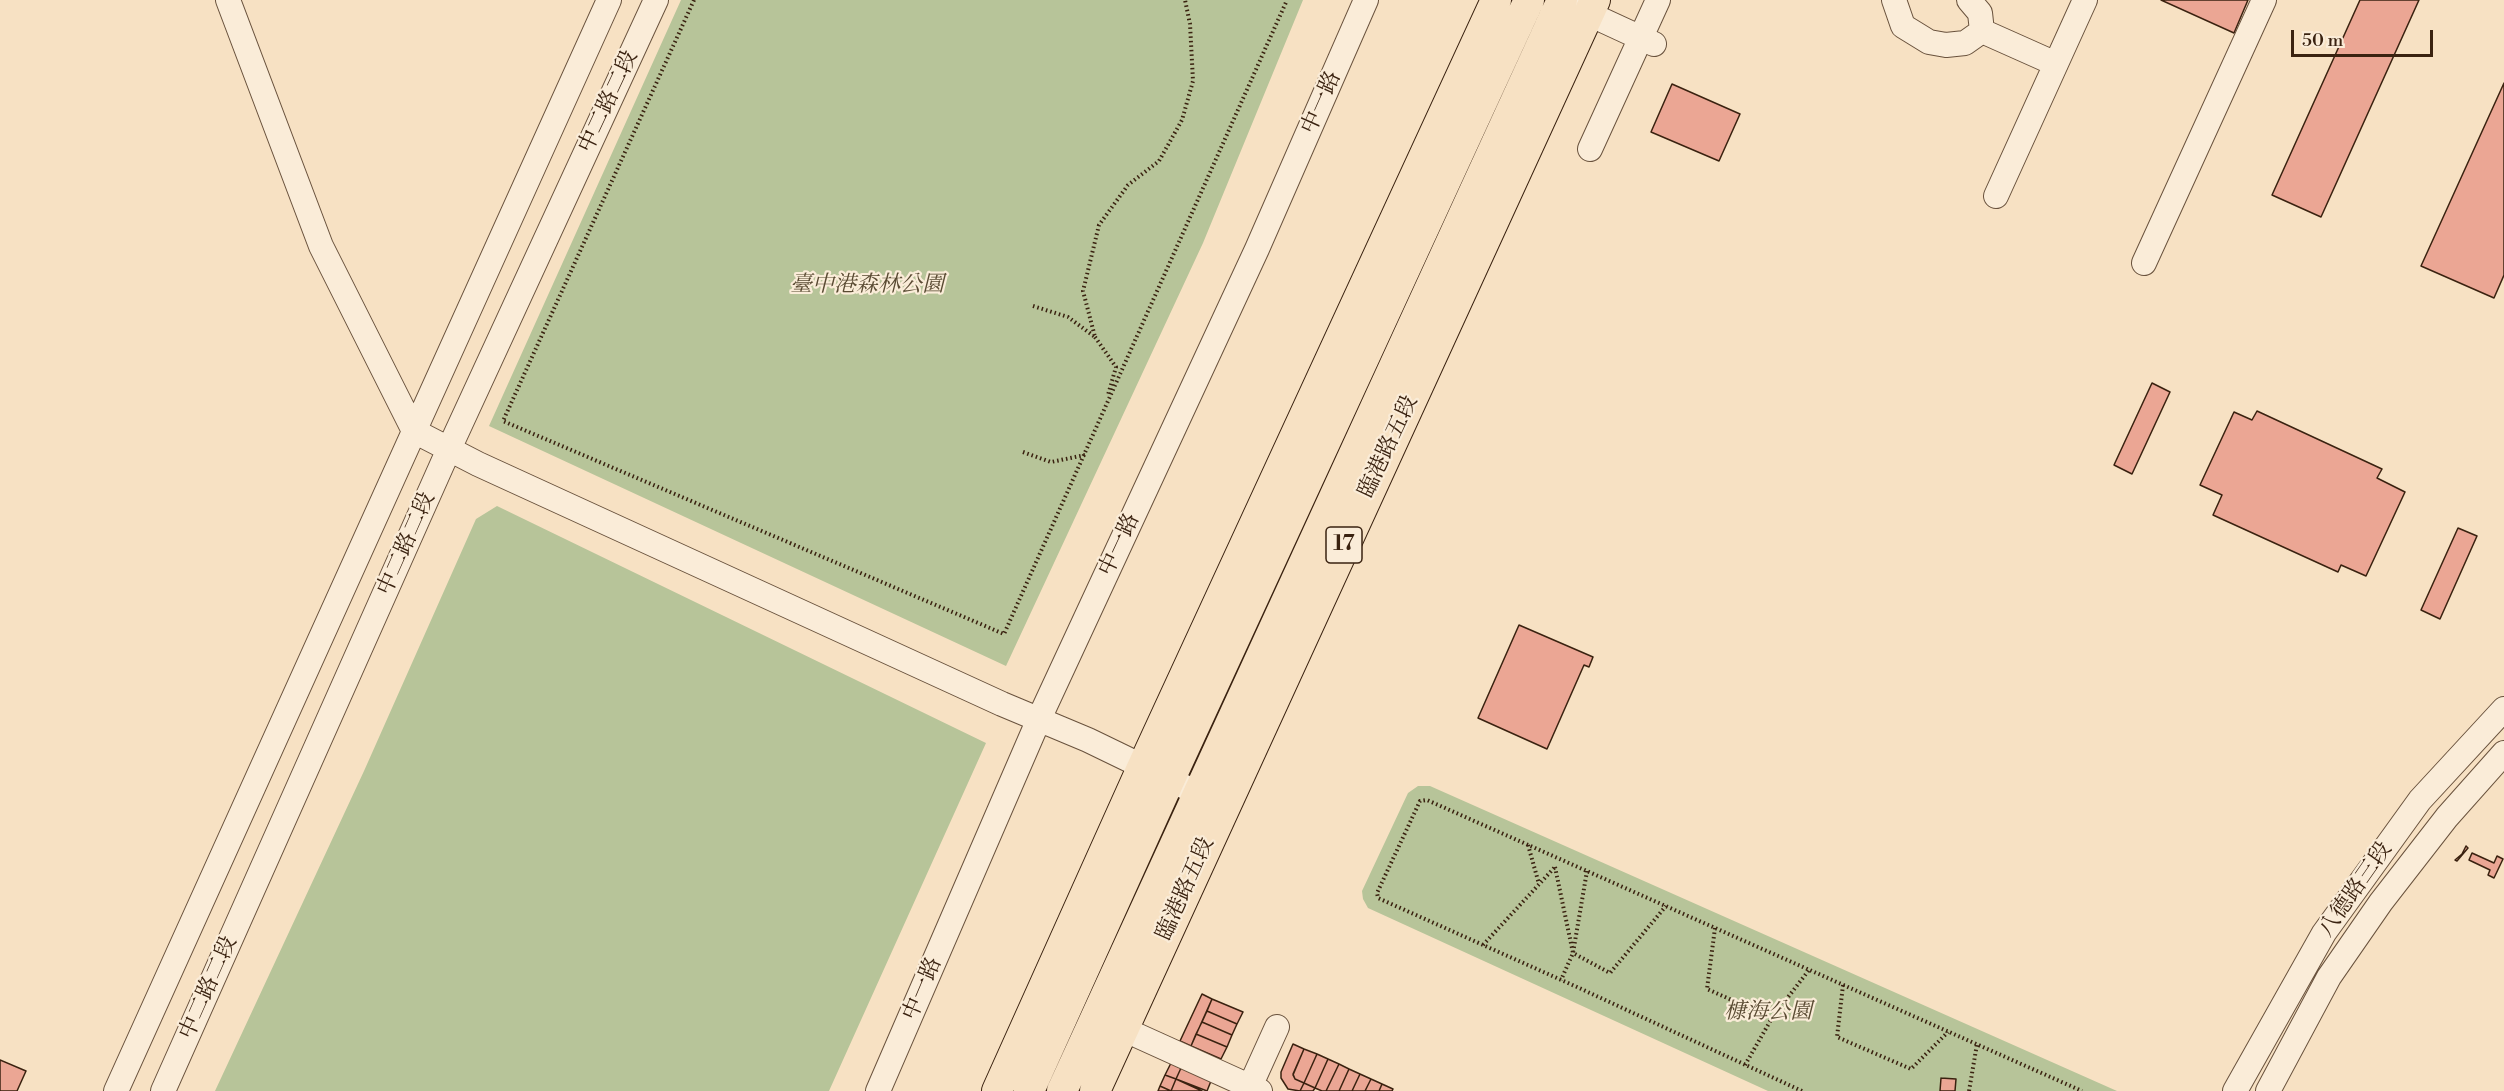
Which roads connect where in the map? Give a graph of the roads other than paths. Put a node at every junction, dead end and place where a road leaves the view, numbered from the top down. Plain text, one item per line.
1 (228, 0) edge
2 (609, 0) edge
3 (657, 0) edge
4 (1366, 0) edge
5 (1496, 0) edge
6 (1529, 0) edge
7 (1561, 0) edge
8 (1658, 0) edge
9 (1894, 0) edge
10 (1969, 0) edge
11 (2085, 0) edge
12 (2264, 0) edge
13 (1592, 7) edge
14 (1982, 31) junction
15 (1649, 41) junction
16 (2056, 64) junction
17 (1590, 149) dead end
18 (1996, 196) dead end
19 (2144, 263) dead end
20 (414, 431) junction
21 (449, 449) junction
22 (2504, 709) edge
23 (1039, 719) junction
24 (2504, 753) edge
25 (1142, 768) junction
26 (1170, 781) junction
27 (1197, 793) junction
28 (1224, 806) junction
29 (1277, 1027) dead end
30 (1123, 1029) junction
31 (1253, 1089) edge
32 (116, 1091) edge
33 (163, 1091) edge
34 (878, 1091) edge
35 (997, 1091) edge
36 (1029, 1091) edge
37 (1062, 1091) edge
38 (1095, 1091) edge
39 (2235, 1091) edge
40 (2268, 1091) edge

1 - 20 street
2 - 20 street, 中二路二段
3 - 21 street, 中二路二段
4 - 23 street, 中一路
5 - 25 main road
6 - 26 main road
7 - 13 street
7 - 27 main road, 臨港路五段 / 17
8 - 15 street
9 - 14 street
10 - 14 street
11 - 16 street
12 - 19 street
13 - 15 street
13 - 28 main road, 臨港路五段 / 17
14 - 16 street
15 - 17 street
16 - 18 street
20 - 21 street
20 - 32 street, 中二路二段
21 - 23 street
21 - 33 street, 中二路二段
22 - 39 street, 八德路三段
23 - 25 street
23 - 34 street, 中一路
24 - 40 street, 八德路三段
25 - 26 street
25 - 35 main road
26 - 27 street
26 - 36 main road
27 - 28 street
27 - 37 main road, 臨港路五段 / 17
28 - 30 main road, 臨港路五段 / 17
29 - 31 street
30 - 31 street
30 - 38 main road, 臨港路五段 / 17

